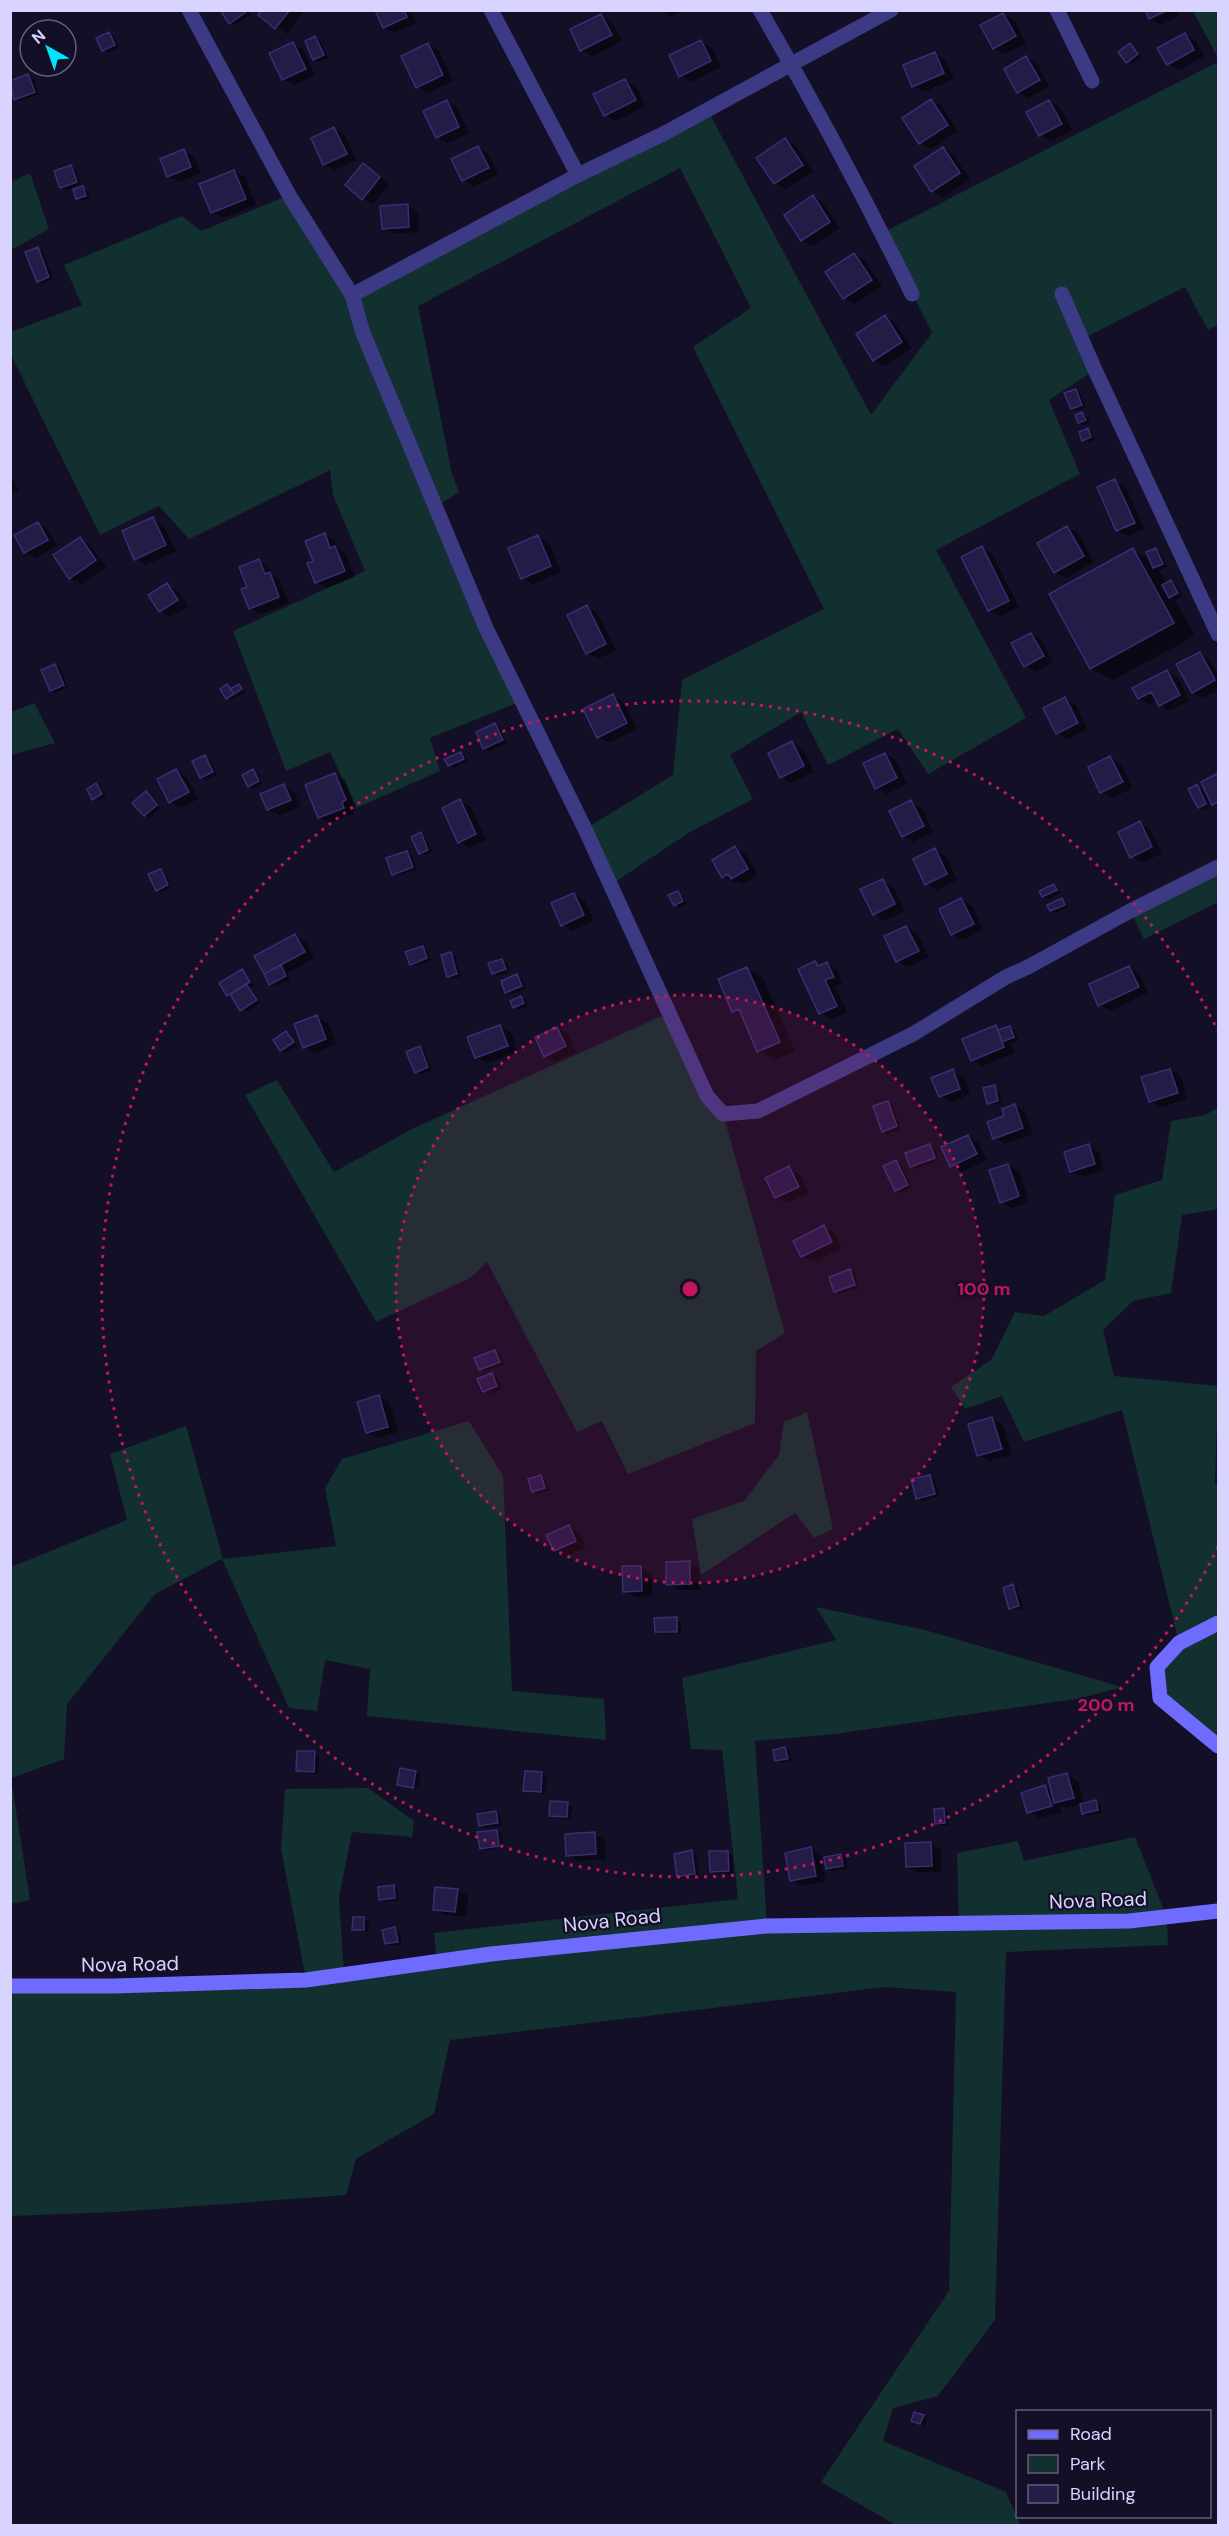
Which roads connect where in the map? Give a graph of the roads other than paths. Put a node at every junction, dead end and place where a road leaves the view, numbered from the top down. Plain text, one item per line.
1 (189, 10) edge
2 (491, 10) edge
3 (760, 10) edge
4 (891, 10) edge
5 (1057, 10) edge
6 (791, 63) junction
7 (1092, 81) dead end
8 (578, 175) junction
9 (912, 294) dead end
10 (1062, 294) dead end
11 (352, 295) junction
12 (1218, 634) edge
13 (1218, 867) edge
14 (1218, 1623) edge
15 (1218, 1746) edge
16 (1218, 1911) edge
17 (10, 1986) edge

1 - 11 street
2 - 8 street
3 - 6 street
4 - 6 street
5 - 7 street
6 - 8 street
6 - 9 street
8 - 11 street
10 - 12 street
11 - 13 street
14 - 15 street
16 - 17 street, Nova Road

